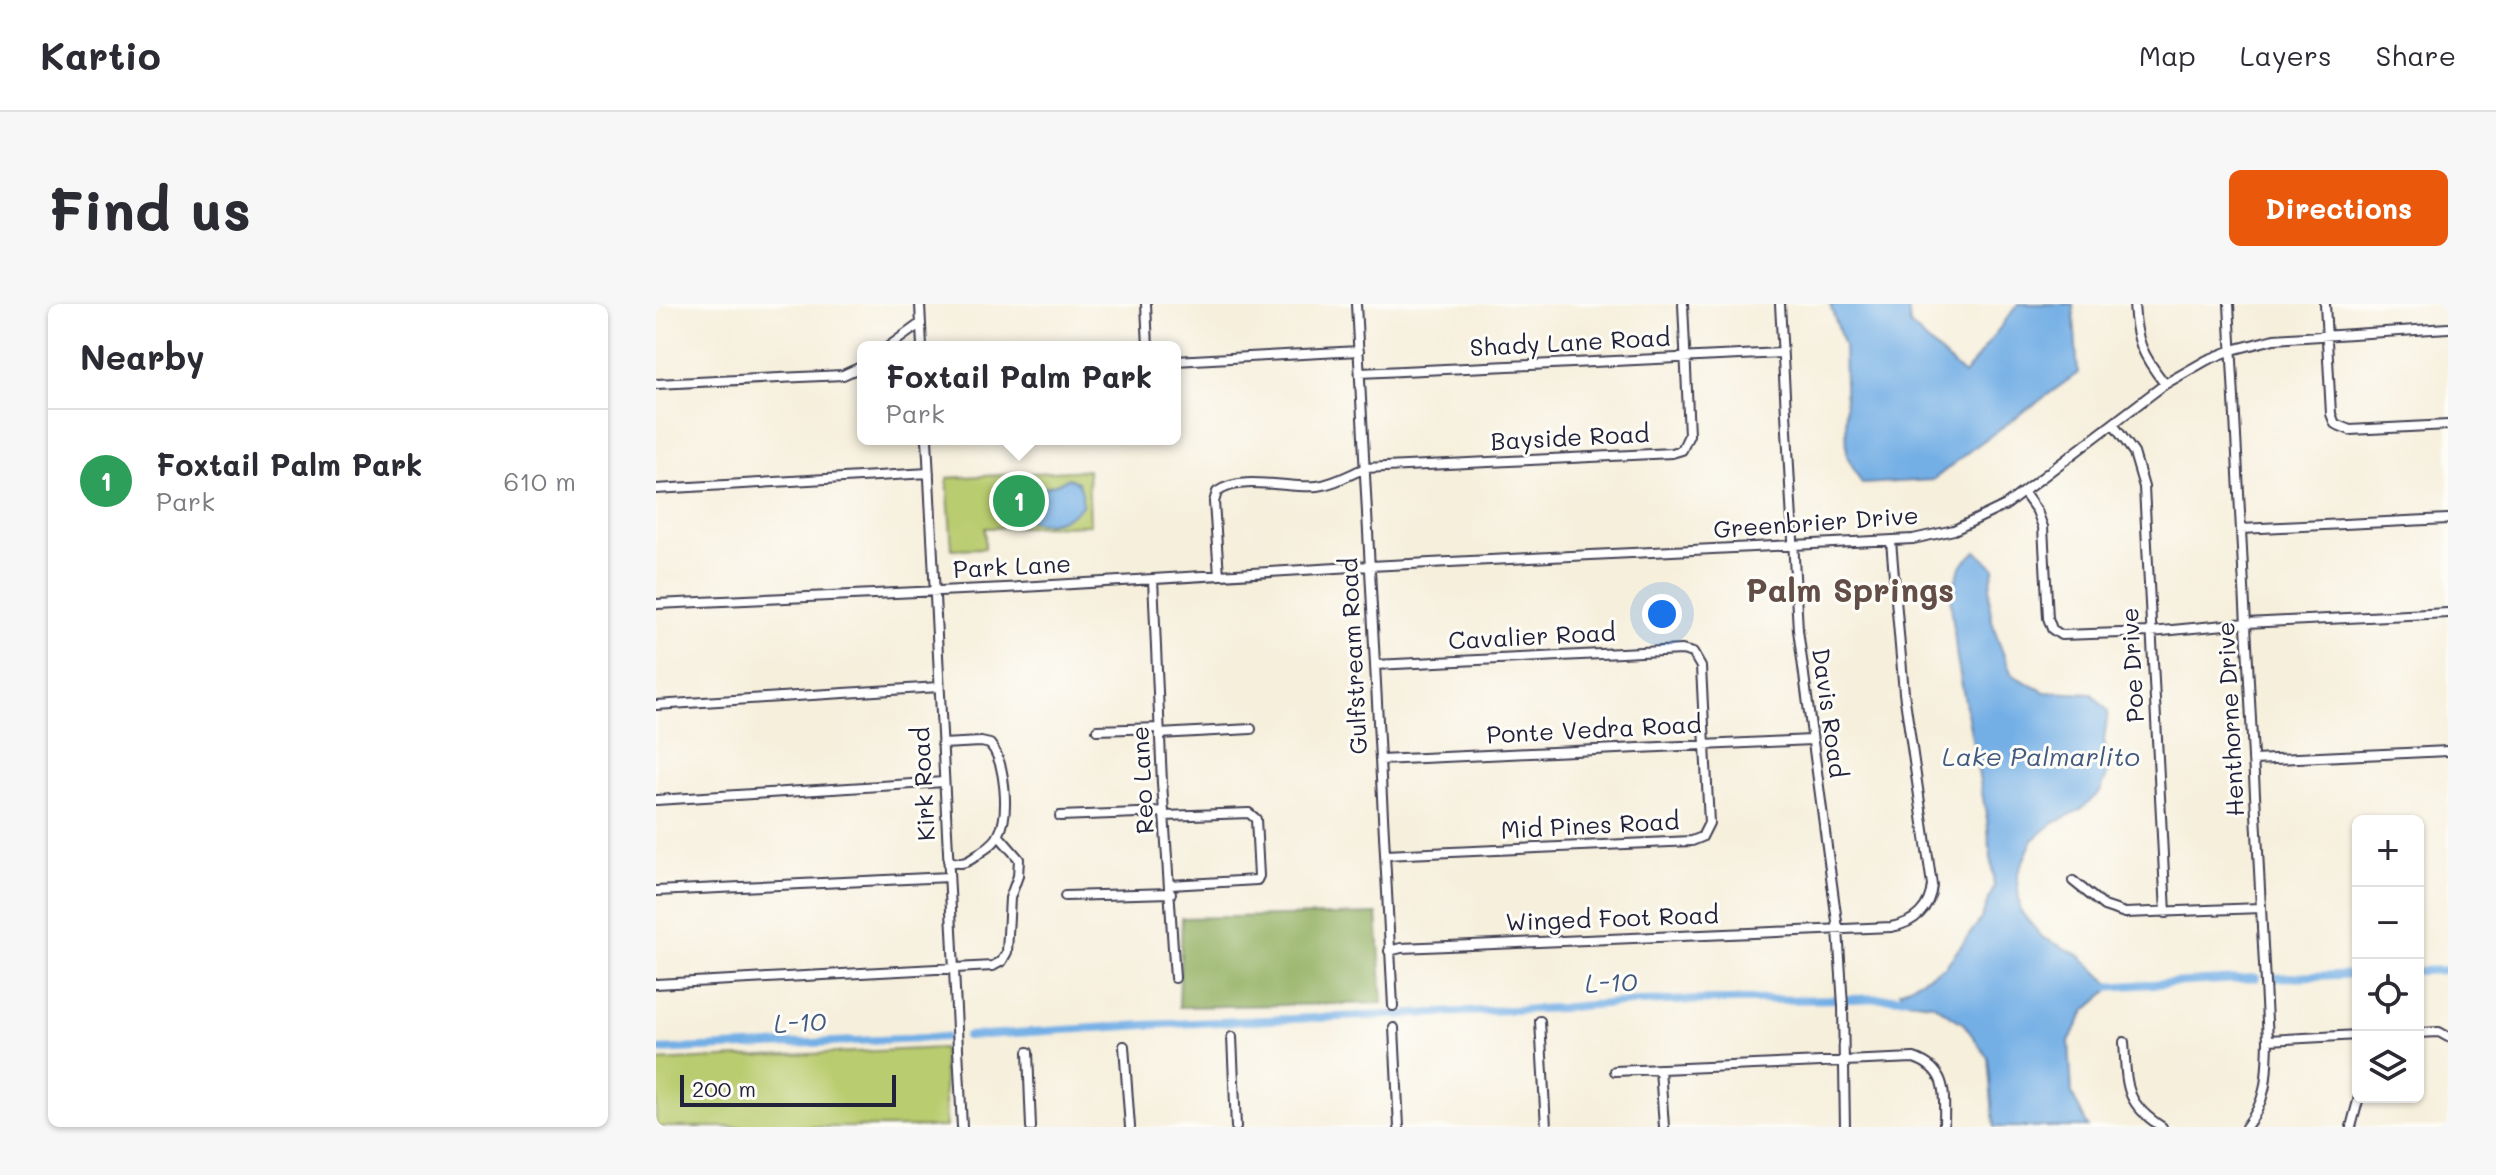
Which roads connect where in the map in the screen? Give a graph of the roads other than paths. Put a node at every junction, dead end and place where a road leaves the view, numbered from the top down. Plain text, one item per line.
1 (920, 304) edge
2 (1146, 304) edge
3 (1356, 304) edge
4 (1683, 304) edge
5 (1780, 304) edge
6 (2134, 304) edge
7 (2229, 304) edge
8 (2325, 304) edge
9 (921, 323) junction
10 (2448, 328) edge
11 (2327, 334) junction
12 (896, 341) edge
13 (922, 341) edge
14 (1148, 341) edge
15 (2232, 350) junction
16 (1359, 351) junction
17 (1782, 353) junction
18 (1686, 357) junction
19 (1181, 361) edge
20 (857, 369) edge
21 (1360, 373) junction
22 (656, 384) edge
23 (2165, 384) junction
24 (2113, 424) junction
25 (2448, 425) edge
26 (927, 445) edge
27 (1365, 468) junction
28 (929, 473) junction
29 (656, 489) edge
30 (2024, 493) junction
31 (2448, 519) edge
32 (2241, 529) junction
33 (1891, 541) junction
34 (1792, 546) junction
35 (1370, 566) junction
36 (1219, 575) junction
37 (1153, 579) junction
38 (934, 591) junction
39 (656, 604) edge
40 (2448, 613) edge
41 (2246, 623) junction
42 (2151, 632) junction
43 (1375, 665) junction
44 (939, 687) junction
45 (656, 705) edge
46 (1251, 729) dead end
47 (1097, 730) dead end
48 (1159, 731) junction
49 (1811, 740) junction
50 (942, 744) junction
51 (1705, 745) junction
52 (2448, 751) edge
53 (1380, 760) junction
54 (2253, 760) junction
55 (944, 782) junction
56 (656, 800) edge
57 (1164, 814) junction
58 (1060, 816) dead end
59 (999, 836) junction
60 (1385, 855) junction
61 (948, 860) junction
62 (949, 877) junction
63 (2073, 881) dead end
64 (1170, 889) junction
65 (656, 891) edge
66 (1065, 896) dead end
67 (2261, 908) junction
68 (2166, 913) junction
69 (1838, 929) junction
70 (1389, 951) junction
71 (954, 969) junction
72 (1175, 978) dead end
73 (656, 984) edge
74 (1393, 1006) dead end
75 (1540, 1021) dead end
76 (1394, 1028) dead end
77 (2424, 1033) edge
78 (2352, 1035) edge
79 (1232, 1037) dead end
80 (2448, 1037) edge
81 (2268, 1040) junction
82 (2124, 1042) dead end
83 (1124, 1046) dead end
84 (1028, 1052) dead end
85 (1845, 1060) junction
86 (1660, 1069) junction
87 (1615, 1071) dead end
88 (2357, 1103) edge
89 (962, 1127) edge
90 (1031, 1127) edge
91 (1130, 1127) edge
92 (1236, 1127) edge
93 (1399, 1127) edge
94 (1546, 1127) edge
95 (1664, 1127) edge
96 (1845, 1127) edge
97 (1944, 1127) edge
98 (2162, 1127) edge
99 (2246, 1127) edge
100 (2351, 1127) edge

1 - 9 street
2 - 14 street
3 - 16 street, Gulfstream Road
4 - 18 street
5 - 17 street, Davis Road
6 - 23 street
7 - 15 street, Henthorne Drive
8 - 11 street
9 - 12 street
9 - 13 street
10 - 11 street, Greenbrier Drive
11 - 15 street, Greenbrier Drive
11 - 25 street
15 - 23 street, Greenbrier Drive
15 - 32 street, Henthorne Drive
16 - 19 street
16 - 21 street, Gulfstream Road
17 - 18 street, Shady Lane Road
17 - 34 street, Davis Road
18 - 21 street, Shady Lane Road
18 - 27 street, Bayside Road
20 - 22 street
21 - 27 street, Gulfstream Road
23 - 24 street, Greenbrier Drive
24 - 30 street, Greenbrier Drive
24 - 42 street, Poe Drive
26 - 28 street, Kirk Road
27 - 35 street, Gulfstream Road
27 - 36 street
28 - 29 street
28 - 38 street, Kirk Road
30 - 33 street, Greenbrier Drive
30 - 42 street
31 - 32 street
32 - 41 street, Henthorne Drive
33 - 34 street, Greenbrier Drive
33 - 69 street, Winged Foot Road
34 - 35 street, Greenbrier Drive
34 - 49 street, Davis Road
35 - 36 street, Park Lane
35 - 43 street, Gulfstream Road
36 - 37 street, Park Lane
37 - 38 street, Park Lane
37 - 48 street, Reo Lane
38 - 39 street, Park Lane
38 - 44 street, Kirk Road
40 - 41 street
41 - 42 street
41 - 54 street, Henthorne Drive
42 - 68 street, Poe Drive
43 - 51 street, Cavalier Road
43 - 53 street, Gulfstream Road
44 - 45 street
44 - 50 street, Kirk Road
46 - 48 street
47 - 48 street
48 - 57 street, Reo Lane
49 - 51 street, Ponte Vedra Road
49 - 69 street, Davis Road
50 - 55 street, Kirk Road
50 - 59 street
51 - 53 street, Ponte Vedra Road
51 - 60 street, Mid Pines Road
52 - 54 street
53 - 60 street, Gulfstream Road
54 - 67 street, Henthorne Drive
55 - 56 street
55 - 61 street, Kirk Road
57 - 58 street
57 - 64 street, Reo Lane
57 - 64 street
59 - 61 street
59 - 71 street
60 - 70 street, Gulfstream Road
61 - 62 street, Kirk Road
62 - 65 street
62 - 71 street, Kirk Road
63 - 68 street
64 - 66 street
64 - 72 street, Reo Lane
67 - 68 street
67 - 81 street, Henthorne Drive
69 - 70 street, Winged Foot Road
69 - 85 street, Davis Road
70 - 74 street, Gulfstream Road
71 - 73 street
71 - 89 street, Kirk Road
75 - 94 street
76 - 93 street
77 - 80 street
78 - 81 street
79 - 92 street
81 - 99 street, Henthorne Drive
82 - 98 street
83 - 91 street
84 - 90 street
85 - 86 street
85 - 96 street, Davis Road
85 - 97 street
86 - 87 street
86 - 95 street
88 - 100 street

